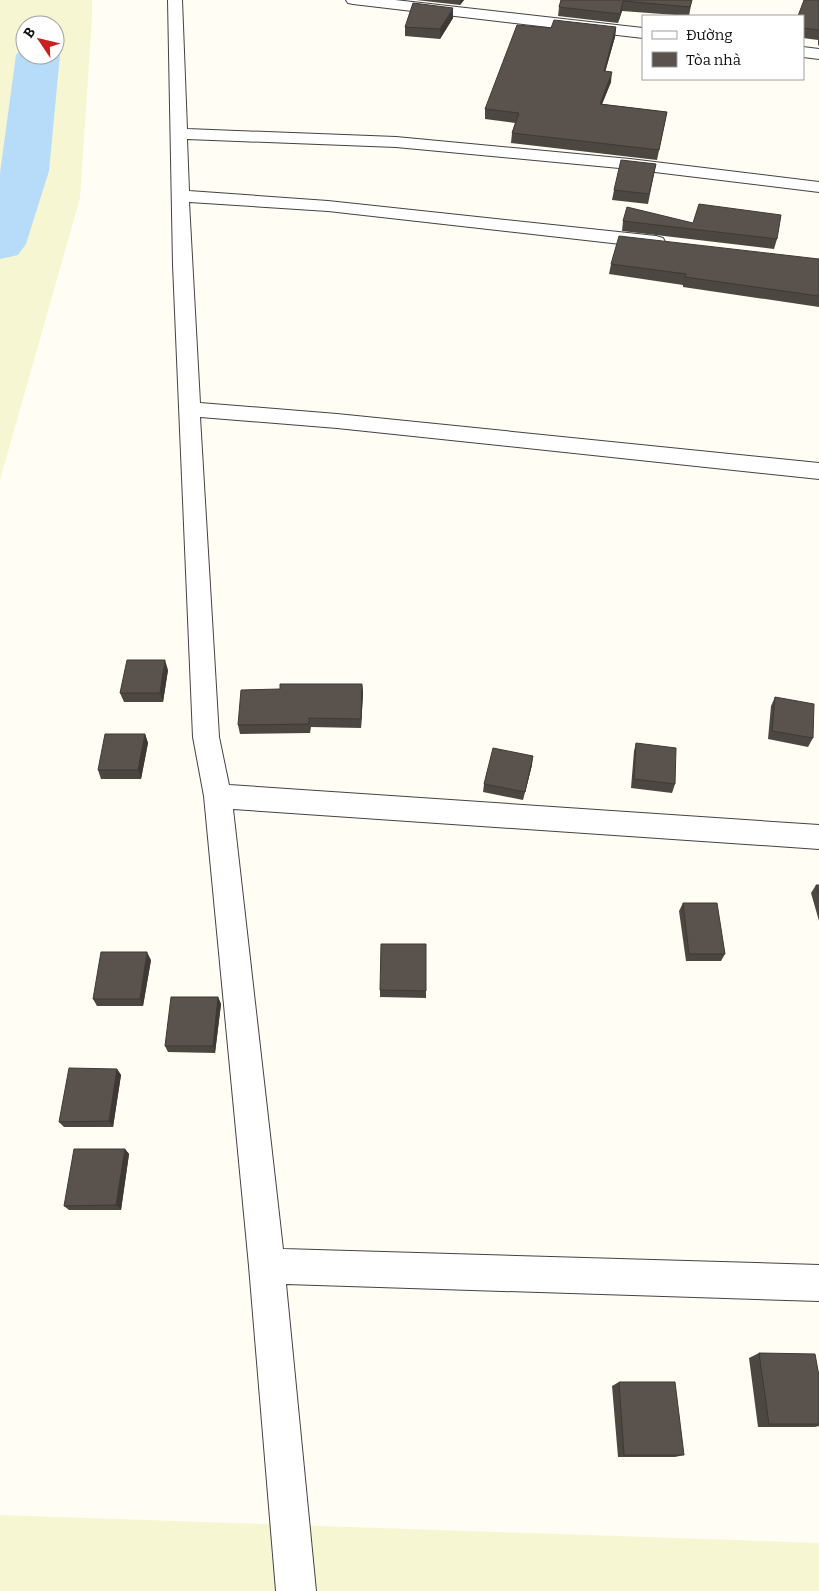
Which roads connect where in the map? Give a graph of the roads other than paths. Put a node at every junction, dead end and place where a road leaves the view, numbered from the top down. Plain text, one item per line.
1 (175, 0) edge
2 (354, 0) edge
3 (496, 7) edge
4 (642, 33) edge
5 (804, 52) edge
6 (819, 54) edge
7 (178, 134) junction
8 (819, 187) edge
9 (181, 196) junction
10 (669, 244) edge
11 (190, 409) junction
12 (819, 471) edge
13 (218, 796) junction
14 (819, 837) edge
15 (267, 1266) junction
16 (819, 1283) edge
17 (296, 1591) edge

1 - 7 street
2 - 3 street
3 - 4 street
5 - 6 street
7 - 8 street
7 - 9 street
9 - 10 street
9 - 11 street
11 - 12 street
11 - 13 street
13 - 14 street
13 - 15 street
15 - 16 street
15 - 17 street

